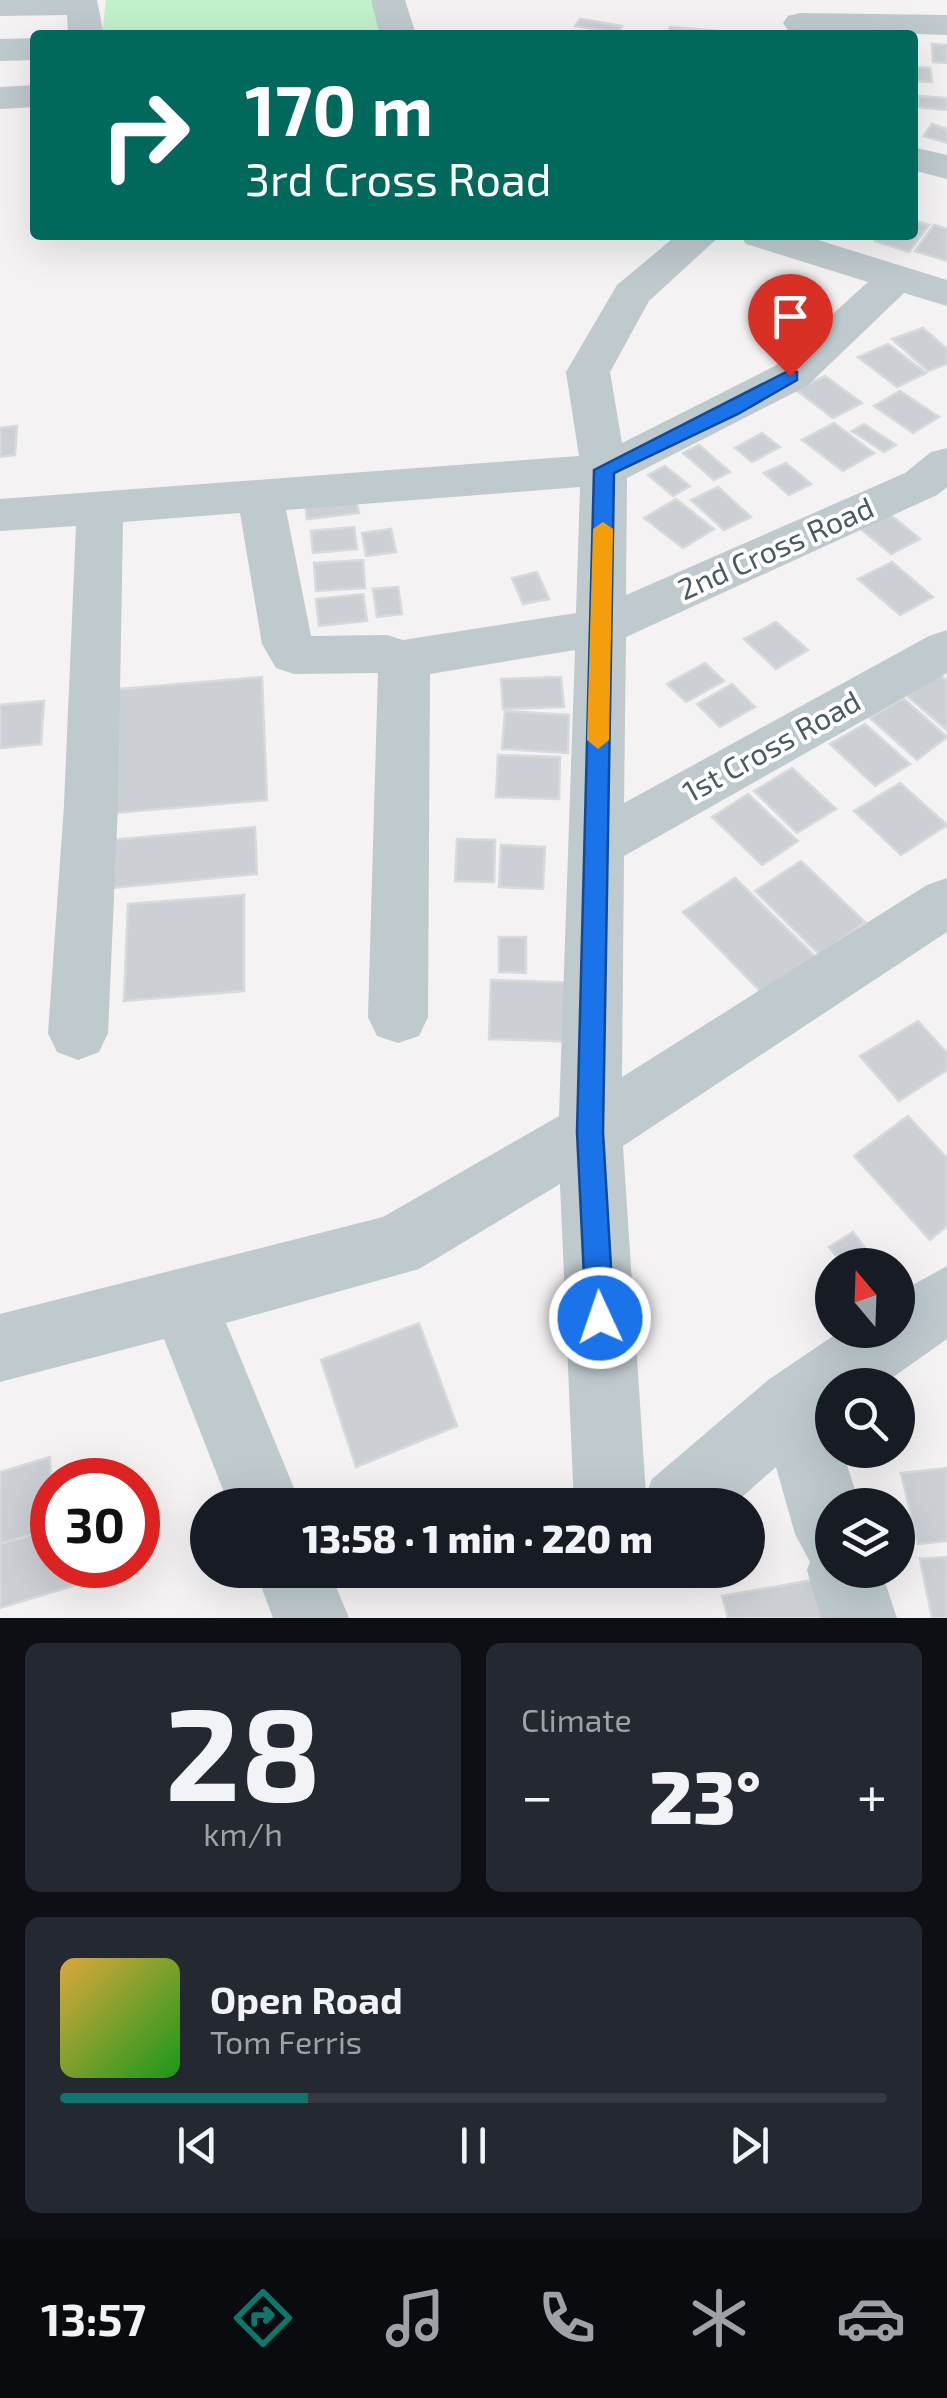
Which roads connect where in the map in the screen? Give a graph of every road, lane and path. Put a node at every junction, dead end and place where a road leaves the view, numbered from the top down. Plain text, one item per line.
1 (388, 0) edge
2 (0, 6) edge
3 (800, 19) edge
4 (947, 25) edge
5 (86, 30) edge
6 (397, 30) edge
7 (0, 50) edge
8 (30, 50) edge
9 (30, 71) edge
10 (0, 72) edge
11 (30, 96) edge
12 (0, 98) edge
13 (918, 160) edge
14 (947, 167) edge
15 (695, 240) edge
16 (776, 240) edge
17 (897, 277) junction
18 (947, 293) edge
19 (947, 463) edge
20 (604, 470) junction
21 (260, 495) junction
22 (100, 508) junction
23 (0, 515) edge
24 (600, 627) junction
25 (947, 649) edge
26 (398, 660) junction
27 (596, 845) junction
28 (947, 902) edge
29 (398, 1017) dead end
30 (78, 1033) dead end
31 (590, 1132) junction
32 (947, 1299) edge
33 (183, 1301) junction
34 (0, 1348) edge
35 (793, 1406) junction
36 (258, 1488) edge
37 (609, 1488) edge
38 (698, 1488) edge
39 (818, 1488) edge
40 (299, 1588) edge
41 (850, 1588) edge
42 (311, 1618) edge
43 (859, 1618) edge

1 - 6 street
2 - 5 street
3 - 4 street
7 - 8 street
9 - 10 street
11 - 12 street
13 - 14 street
15 - 20 street
16 - 17 street
17 - 18 street
17 - 20 street
19 - 24 street, 2nd Cross Road
20 - 21 street
20 - 24 street
21 - 22 street
21 - 26 street, 2nd Cross Road
22 - 23 street
22 - 30 street
24 - 26 street, 2nd Cross Road
24 - 27 street
25 - 27 street, 1st Cross Road
26 - 29 street
27 - 31 street
28 - 31 street
31 - 33 street
31 - 37 street
32 - 35 street
33 - 34 street
33 - 36 street
35 - 38 street
35 - 39 street
40 - 42 street
41 - 43 street

